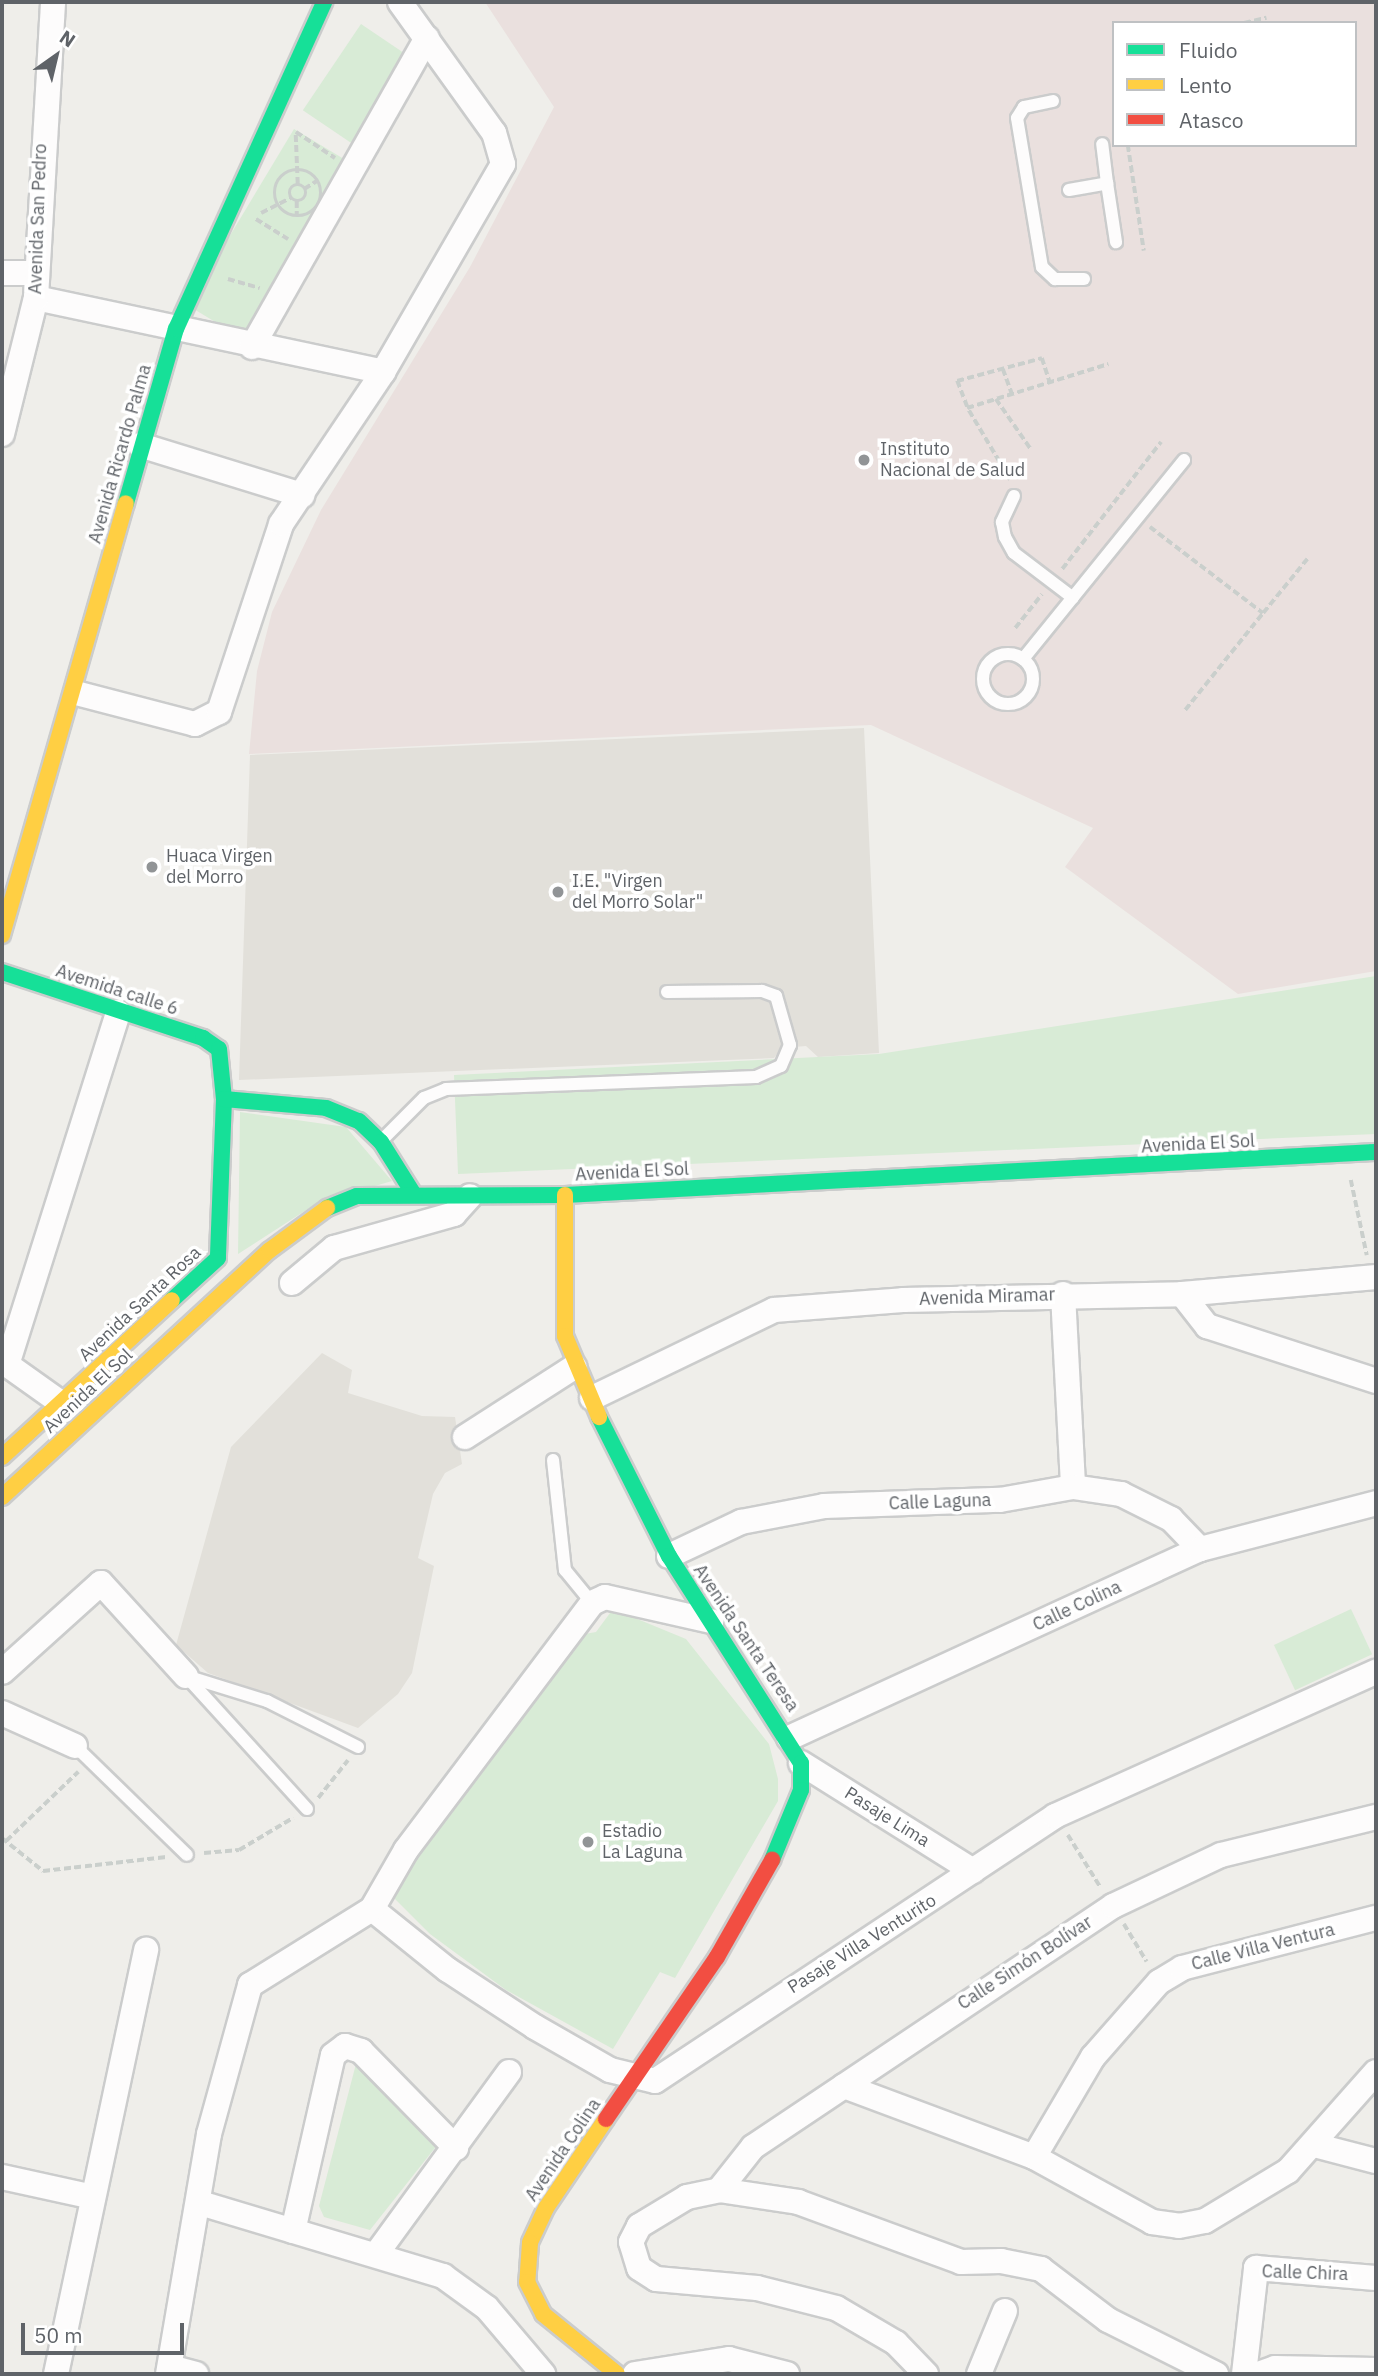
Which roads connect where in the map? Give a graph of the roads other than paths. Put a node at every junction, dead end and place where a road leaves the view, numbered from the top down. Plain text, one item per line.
1 (53, 2) edge
2 (324, 2) edge
3 (400, 2) edge
4 (427, 38) junction
5 (1053, 101) dead end
6 (1102, 144) dead end
7 (1107, 183) junction
8 (1069, 190) dead end
9 (1116, 242) dead end
10 (34, 272) junction
11 (2, 273) edge
12 (1084, 279) dead end
13 (36, 298) junction
14 (176, 329) junction
15 (252, 347) junction
16 (383, 372) junction
17 (2, 434) edge
18 (140, 445) junction
19 (1184, 460) dead end
20 (302, 495) junction
21 (1014, 496) road end
22 (1073, 598) junction
23 (1023, 659) junction
24 (75, 693) junction
25 (2, 935) edge
26 (2, 972) edge
27 (667, 992) dead end
28 (118, 1012) junction
29 (219, 1049) joint
30 (224, 1099) junction
31 (381, 1142) junction
32 (1376, 1152) edge
33 (413, 1193) junction
34 (565, 1195) junction
35 (470, 1196) junction
36 (1374, 1278) edge
37 (292, 1283) dead end
38 (1063, 1294) junction
39 (1182, 1294) junction
40 (4, 1363) edge
41 (574, 1367) junction
42 (1376, 1381) edge
43 (592, 1398) junction
44 (61, 1403) junction
45 (465, 1437) dead end
46 (2, 1457) edge
47 (553, 1460) dead end
48 (1073, 1487) junction
49 (2, 1497) edge
50 (1376, 1503) edge
51 (1200, 1549) junction
52 (669, 1556) junction
53 (593, 1603) junction
54 (711, 1621) junction
55 (2, 1672) edge
56 (1376, 1672) edge
57 (186, 1676) junction
58 (2, 1713) edge
59 (789, 1738) junction
60 (358, 1747) dead end
61 (83, 1752) joint
62 (801, 1763) junction
63 (307, 1809) dead end
64 (1376, 1817) edge
65 (187, 1855) dead end
66 (973, 1871) junction
67 (372, 1909) junction
68 (1376, 1917) edge
69 (146, 1949) dead end
70 (509, 2072) dead end
71 (1376, 2072) edge
72 (634, 2079) junction
73 (844, 2086) junction
74 (1314, 2145) junction
75 (456, 2148) junction
76 (1034, 2157) junction
77 (1376, 2161) edge
78 (2, 2177) edge
79 (719, 2190) junction
80 (93, 2197) junction
81 (200, 2203) junction
82 (293, 2231) junction
83 (377, 2253) junction
84 (1376, 2278) edge
85 (1005, 2311) dead end
86 (169, 2371) edge
87 (1376, 2371) edge
88 (56, 2374) edge
89 (196, 2374) edge
90 (543, 2374) edge
91 (617, 2374) edge
92 (635, 2374) edge
93 (787, 2374) edge
94 (926, 2374) edge
95 (979, 2374) edge
96 (1216, 2374) edge
97 (1244, 2374) edge
98 (1258, 2374) edge

1 - 10 street, Avenida San Pedro
2 - 14 street, Avenida Ricardo Palma
3 - 4 street
4 - 15 street
4 - 16 street
5 - 12 lane
6 - 7 lane
7 - 8 lane
7 - 9 lane
10 - 11 street
10 - 13 street, Avenida San Pedro
13 - 14 street
13 - 17 street, Avenida San Pedro
14 - 15 street
14 - 18 street, Avenida Ricardo Palma
15 - 16 street
16 - 20 street
18 - 20 street
18 - 24 street, Avenida Ricardo Palma
19 - 22 lane
20 - 24 street
21 - 22 lane
22 - 23 lane
23 - 23 lane
24 - 25 street, Avenida Ricardo Palma
26 - 28 street, Avemida calle 6
27 - 31 lane
28 - 29 street, Avemida calle 6
28 - 40 street
29 - 30 street, Avenida Santa Rosa
30 - 31 street
30 - 44 street, Avenida Santa Rosa
31 - 33 street
32 - 34 street, Avenida El Sol
33 - 35 street, Avenida El Sol
33 - 49 street, Avenida El Sol
34 - 35 street, Avenida El Sol
34 - 41 street, Avenida Santa Teresa
35 - 37 street
36 - 39 street, Avenida Miramar
38 - 39 street, Avenida Miramar
38 - 43 street, Avenida Miramar
38 - 48 street
39 - 42 street
40 - 44 street
41 - 43 street, Avenida Santa Teresa
41 - 45 street
43 - 52 street, Avenida Santa Teresa
44 - 46 street, Avenida Santa Rosa
47 - 53 lane
48 - 51 street, Calle Laguna
48 - 52 street, Calle Laguna
50 - 51 street, Calle Colina
51 - 59 street, Calle Colina
52 - 54 street, Avenida Santa Teresa
53 - 54 street
53 - 67 street
54 - 59 street, Avenida Santa Teresa
55 - 57 street
56 - 66 street, Pasaje Villa Venturito
57 - 60 lane
57 - 63 lane
58 - 61 street
59 - 62 street, Avenida Santa Teresa
61 - 65 lane
62 - 66 street, Pasaje Lima
62 - 72 street, Avenida Santa Teresa
64 - 73 street, Calle Simón Bolívar
66 - 72 street, Pasaje Villa Venturito
67 - 72 street
67 - 81 street
68 - 76 street, Calle Villa Ventura
69 - 80 street
70 - 75 street
71 - 74 street
72 - 91 street, Avenida Colina
73 - 76 street
73 - 79 street, Calle Simón Bolívar
74 - 76 street
74 - 77 street
75 - 82 street
75 - 83 street
78 - 80 street
79 - 94 street
79 - 96 street
80 - 88 street
81 - 82 street
81 - 86 street
82 - 83 street
83 - 90 street
84 - 97 street, Calle Chira
85 - 95 street
86 - 89 street
87 - 98 street
92 - 93 street

